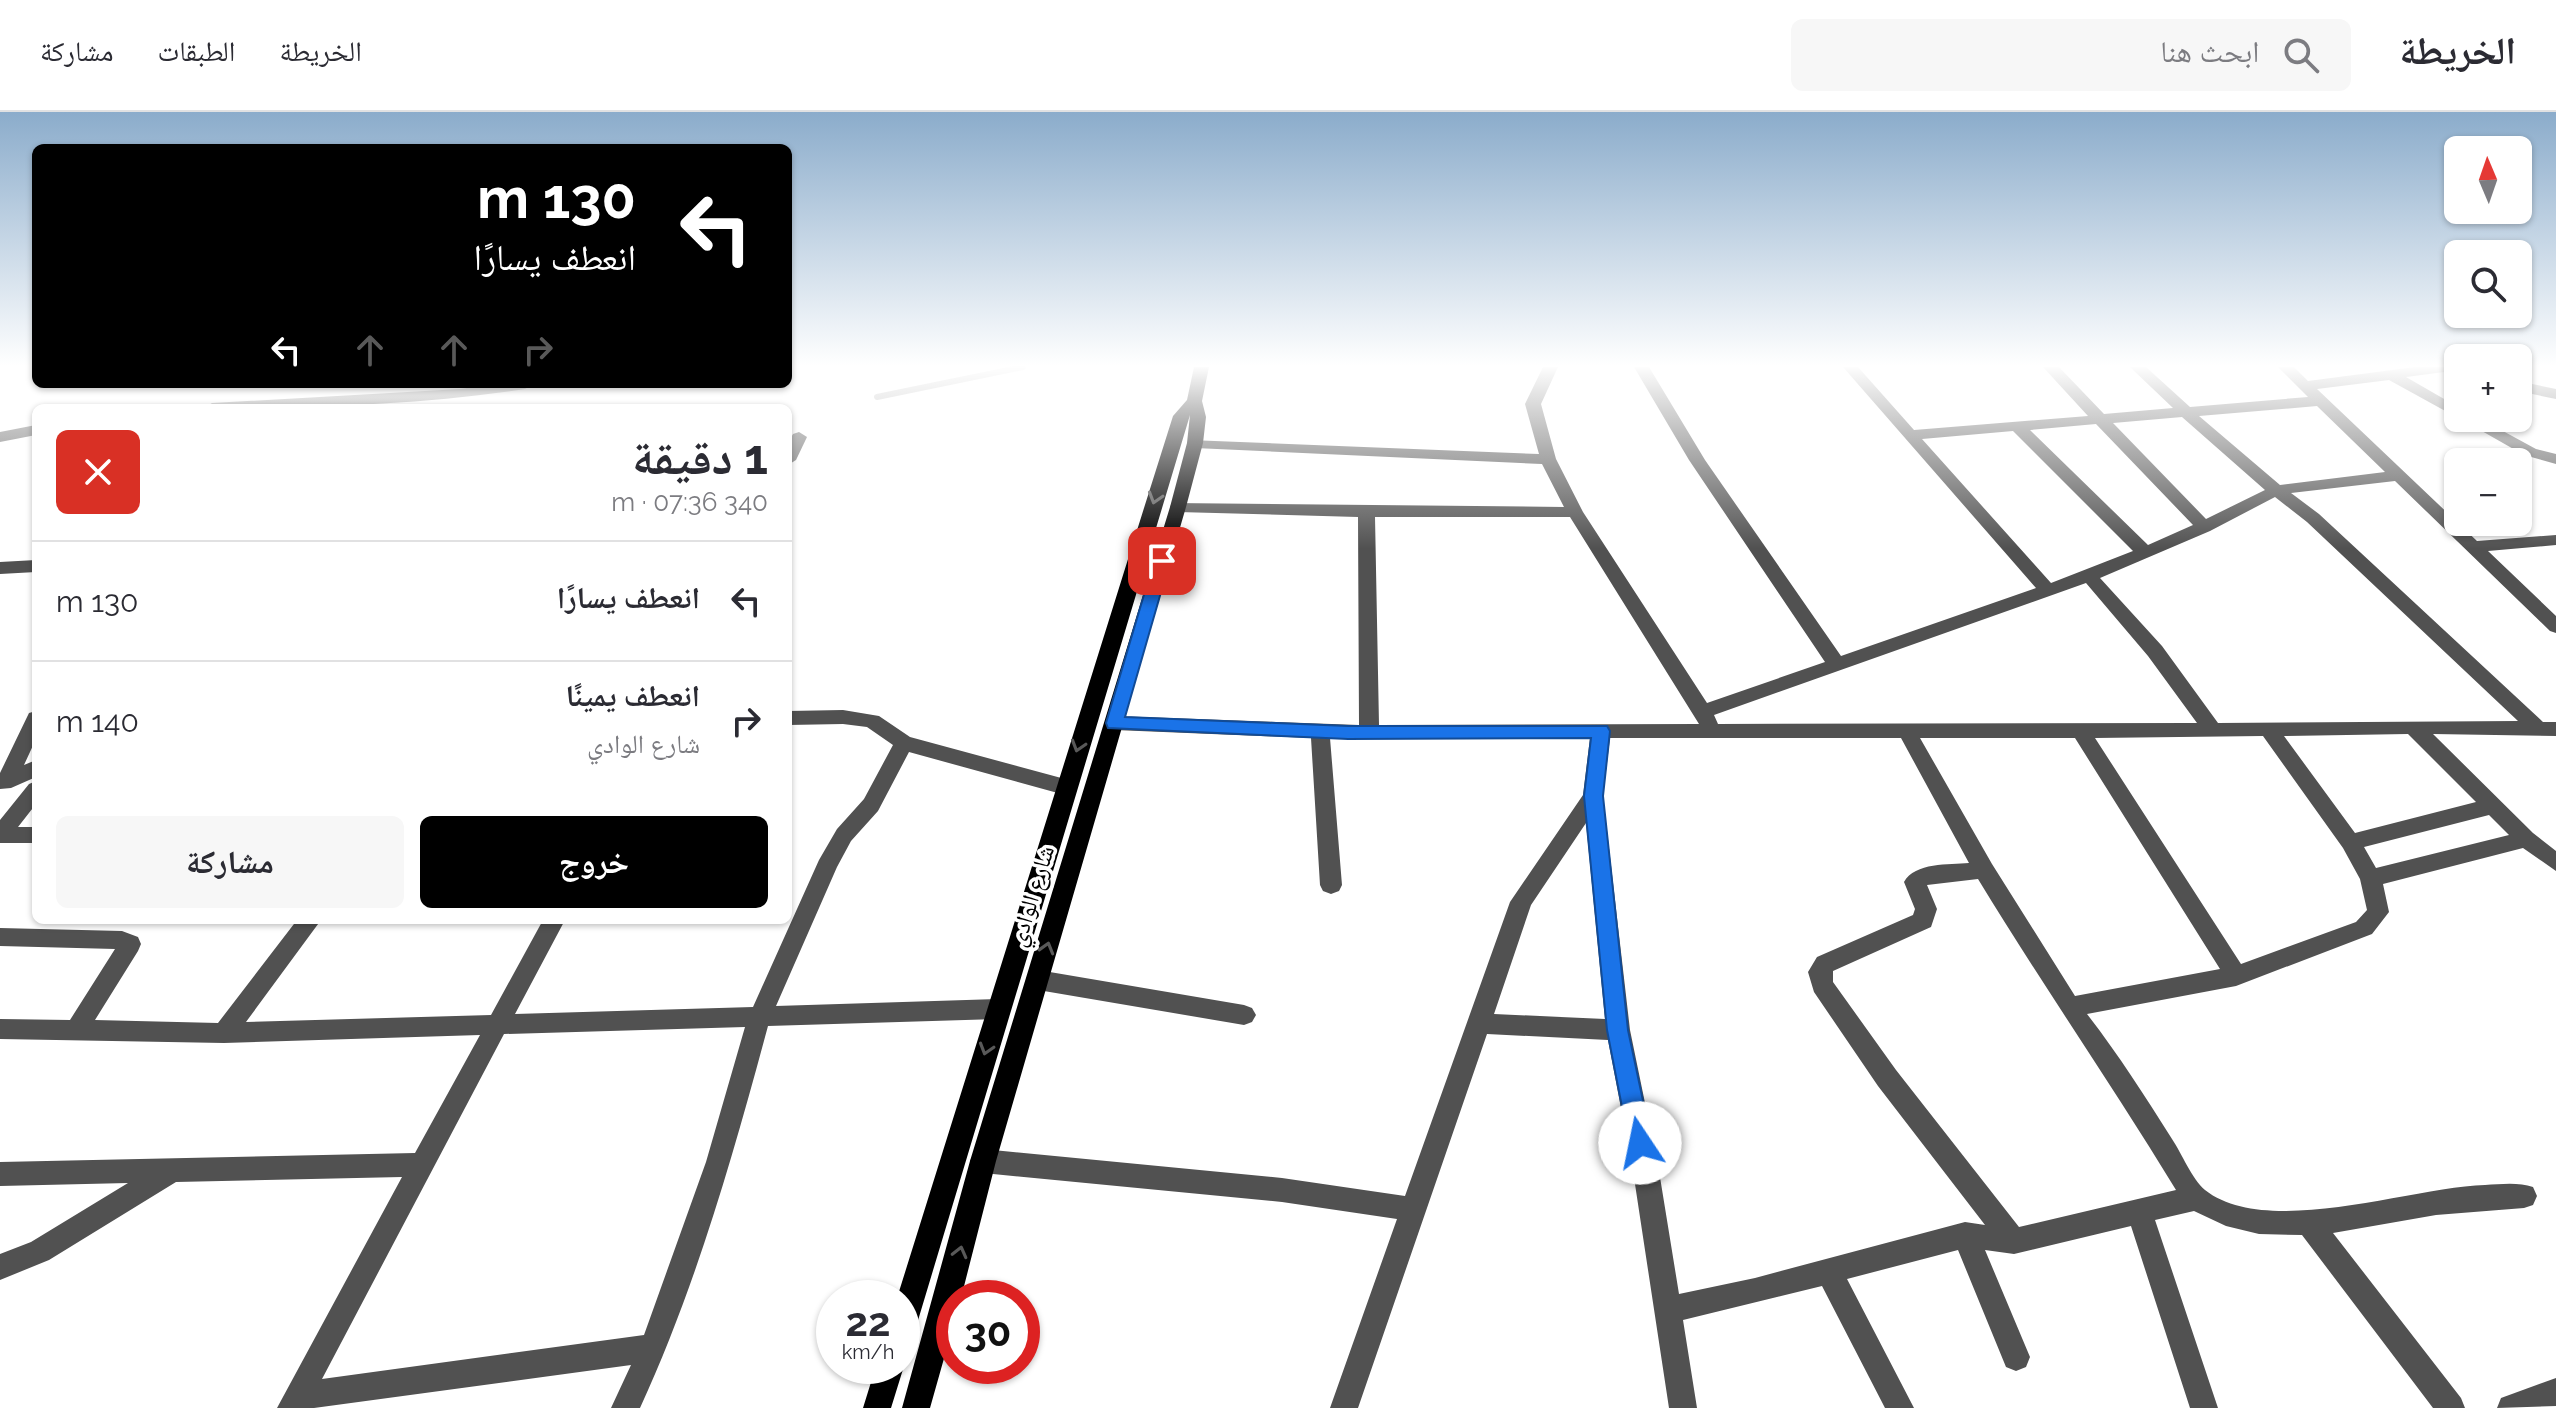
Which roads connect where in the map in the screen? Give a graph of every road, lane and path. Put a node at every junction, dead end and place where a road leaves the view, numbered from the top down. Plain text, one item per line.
1 (1177, 427) edge
2 (1197, 427) edge
3 (1539, 427) edge
4 (1677, 427) edge
5 (1904, 427) edge
6 (1990, 427) edge
7 (2019, 427) edge
8 (2110, 427) edge
9 (2202, 427) edge
10 (2347, 427) edge
11 (32, 431) edge
12 (2493, 432) edge
13 (1911, 435) junction
14 (0, 437) edge
15 (799, 437) dead end
16 (1195, 443) junction
17 (792, 452) edge
18 (1548, 459) junction
19 (2556, 459) edge
20 (2399, 476) junction
21 (2275, 491) junction
22 (1178, 507) junction
23 (1366, 512) junction
24 (1575, 512) junction
25 (2204, 527) junction
26 (2556, 540) edge
27 (2475, 547) junction
28 (2146, 553) junction
29 (32, 566) edge
30 (0, 568) edge
31 (2089, 576) junction
32 (2047, 590) junction
33 (2555, 624) edge
34 (1838, 666) junction
35 (1703, 712) junction
36 (792, 718) edge
37 (1115, 723) junction
38 (32, 726) edge
39 (2413, 727) junction
40 (2268, 728) junction
41 (2212, 729) junction
42 (2546, 729) edge
43 (2080, 730) junction
44 (1320, 731) junction
45 (1601, 731) junction
46 (1712, 731) junction
47 (1369, 732) junction
48 (1907, 732) junction
49 (904, 743) junction
50 (32, 770) edge
51 (3, 783) edge
52 (1065, 787) junction
53 (32, 794) edge
54 (1593, 796) junction
55 (2493, 806) junction
56 (0, 835) edge
57 (32, 835) edge
58 (2526, 839) junction
59 (2350, 842) junction
60 (2556, 863) edge
61 (1984, 870) junction
62 (2371, 878) junction
63 (1331, 885) dead end
64 (63, 924) edge
65 (307, 924) edge
66 (552, 924) edge
67 (0, 937) edge
68 (52, 940) junction
69 (2236, 976) junction
70 (1038, 980) junction
71 (2069, 1007) junction
72 (998, 1009) junction
73 (1244, 1015) dead end
74 (759, 1018) junction
75 (1478, 1023) junction
76 (498, 1026) junction
77 (78, 1028) junction
78 (0, 1029) edge
79 (1618, 1030) junction
80 (224, 1033) junction
81 (983, 1161) junction
82 (424, 1165) junction
83 (170, 1172) junction
84 (0, 1174) edge
85 (2524, 1196) dead end
86 (2195, 1198) junction
87 (1413, 1209) junction
88 (2140, 1213) junction
89 (2310, 1224) junction
90 (1965, 1235) junction
91 (2014, 1241) junction
92 (0, 1267) edge
93 (1828, 1270) junction
94 (916, 1280) edge
95 (1666, 1310) junction
96 (653, 1348) junction
97 (2016, 1357) dead end
98 (884, 1384) edge
99 (2556, 1392) edge
100 (295, 1402) edge
101 (625, 1408) edge
102 (877, 1408) edge
103 (916, 1408) edge
104 (1344, 1408) edge
105 (1683, 1408) edge
106 (1900, 1408) edge
107 (2204, 1408) edge
108 (2451, 1408) edge
109 (2511, 1408) edge

1 -> 52 main road, شارع الوادي
2 - 16 main road, شارع الوادي
3 - 18 street
4 - 34 street
5 - 13 street
6 - 13 street
7 - 28 street
8 - 25 street
9 - 21 street
10 - 20 street
11 - 14 street
12 - 19 street
13 - 32 street
15 - 17 street
16 - 18 street
16 - 22 main road, شارع الوادي
18 - 24 street
20 - 21 street
20 - 27 street
21 - 25 street
21 - 42 street
22 - 23 street
22 - 37 main road, شارع الوادي
23 - 24 street
23 - 47 street
24 - 35 street
25 - 28 street
26 - 27 street
27 - 33 street
28 - 31 street
29 - 30 street
31 - 32 street
31 - 41 street
32 - 34 street
34 - 35 street
35 - 46 street
36 - 49 street
37 - 44 street
70 -> 37 main road, شارع الوادي
38 - 51 street
39 - 40 street
39 - 42 street
39 - 55 street
40 - 41 street
40 - 59 street
41 - 43 street
43 - 48 street
43 - 69 street
44 - 47 street
44 - 63 street
45 - 46 street
45 - 47 street
45 - 54 street
46 - 48 street
48 - 61 street
49 - 52 street
49 - 74 street
50 - 51 street
52 - 72 main road, شارع الوادي
53 - 56 street
54 - 75 street
54 - 79 street
55 - 58 street
55 - 59 street
56 - 57 street
58 - 60 street
58 - 62 street
59 - 62 street
61 - 71 street
61 - 91 street
62 - 69 street
64 - 68 street
65 - 80 street
66 - 76 street
67 - 68 street
68 - 77 street
69 - 71 street
70 - 73 street
70 - 81 main road, شارع الوادي
71 - 86 street
72 - 74 street
72 -> 94 main road, شارع الوادي
74 - 76 street
74 - 96 street
75 - 79 street
75 - 87 street
76 - 80 street
76 - 82 street
77 - 78 street
77 - 80 street
79 - 95 street
81 - 87 street
103 -> 81 main road, شارع الوادي
82 - 83 street
82 - 100 street
83 - 84 street
83 - 92 street
85 - 89 street
86 - 88 street
86 - 89 street
87 - 104 street
88 - 91 street
88 - 107 street
89 - 108 street
90 - 91 street
90 - 93 street
90 - 97 street
93 - 95 street
93 - 106 street
95 - 105 street
96 - 100 street
96 - 101 street
98 - 102 main road
99 - 109 street

